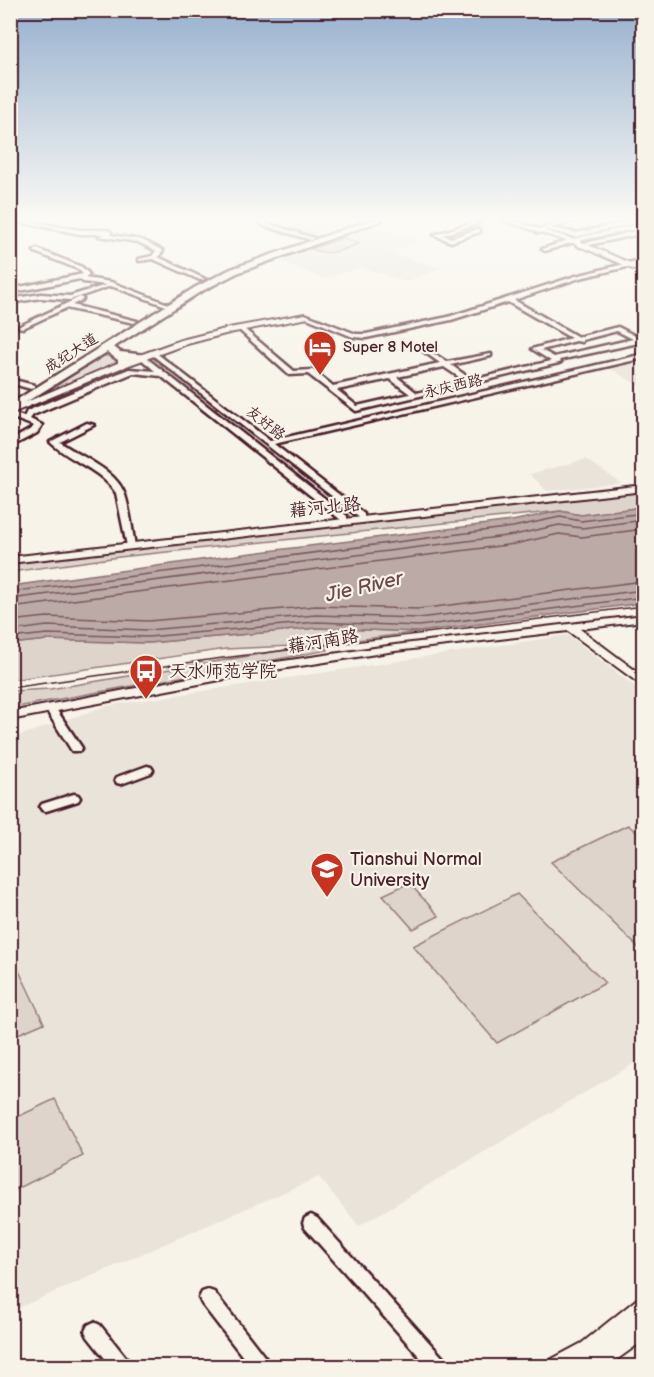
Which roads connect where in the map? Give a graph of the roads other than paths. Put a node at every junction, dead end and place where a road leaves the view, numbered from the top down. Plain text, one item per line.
1 (45, 284) edge
2 (108, 284) edge
3 (204, 284) edge
4 (208, 284) edge
5 (555, 284) edge
6 (114, 285) junction
7 (102, 288) junction
8 (10, 291) edge
9 (508, 299) junction
10 (10, 301) edge
11 (168, 305) junction
12 (66, 306) junction
13 (305, 316) joint
14 (316, 316) junction
15 (324, 317) dead end
16 (134, 321) dead end
17 (21, 327) dead end
18 (241, 329) junction
19 (577, 339) junction
20 (641, 341) edge
21 (107, 347) junction
22 (596, 350) junction
23 (425, 351) dead end
24 (153, 353) junction
25 (489, 355) dead end
26 (644, 356) edge
27 (142, 357) junction
28 (553, 359) junction
29 (612, 359) dead end
30 (121, 360) junction
31 (446, 365) junction
32 (164, 374) junction
33 (391, 376) junction
34 (10, 381) edge
35 (471, 382) junction
36 (31, 387) dead end
37 (331, 389) junction
38 (416, 395) junction
39 (430, 406) junction
40 (10, 410) edge
41 (25, 420) junction
42 (90, 425) dead end
43 (269, 443) junction
44 (10, 445) edge
45 (644, 486) edge
46 (361, 516) junction
47 (344, 518) junction
48 (132, 544) junction
49 (10, 559) edge
50 (644, 618) edge
51 (569, 626) junction
52 (644, 683) edge
53 (50, 708) junction
54 (10, 716) edge
55 (76, 748) dead end
56 (147, 770) dead end
57 (121, 780) dead end
58 (74, 798) dead end
59 (46, 807) dead end
60 (311, 1223) dead end
61 (208, 1298) dead end
62 (644, 1306) edge
63 (644, 1327) edge
64 (93, 1330) dead end
65 (122, 1366) edge
66 (261, 1366) edge
67 (439, 1366) edge
68 (559, 1366) edge
69 (592, 1366) edge

1 - 8 street
2 - 6 street
3 - 11 highway, 成纪大道
4 - 21 highway, 成纪大道
5 - 9 street
6 - 7 street
6 - 11 street
7 - 10 street
7 - 12 street
9 - 14 street
9 - 19 street
11 - 40 highway, 成纪大道
12 - 16 street
12 - 17 street
13 - 14 street
13 - 18 main road
14 - 15 street
18 - 24 main road
18 - 37 street
19 - 20 street
19 - 22 street
19 - 28 street
20 - 22 street
21 - 30 highway
21 - 40 highway, 成纪大道
22 - 28 street
22 - 29 street
23 - 31 street
24 - 27 main road
24 - 43 street, 友好路
25 - 31 street
26 - 39 street, 永庆西路
27 - 30 highway
27 - 32 street
28 - 35 street
30 - 40 main road
31 - 33 street
31 - 35 street
32 - 41 street
32 - 47 street
33 - 37 street
33 - 38 street
34 - 36 street
35 - 38 street
37 - 38 street
38 - 39 street
39 - 43 street, 永庆西路
40 - 41 street
41 - 44 street
42 - 48 street
43 - 46 street, 友好路
45 - 46 main road, 藉河北路
45 - 48 main road, 藉河北路
46 - 47 main road, 藉河北路
47 - 48 main road, 藉河北路
48 - 49 main road, 藉河北路
50 - 51 main road, 藉河南路
51 - 52 main road
51 - 53 main road, 藉河南路
53 - 54 main road, 藉河南路
53 - 55 street
56 - 57 street
58 - 59 street
60 - 67 street
61 - 66 street
62 - 68 main road
63 - 69 main road
64 - 65 street

